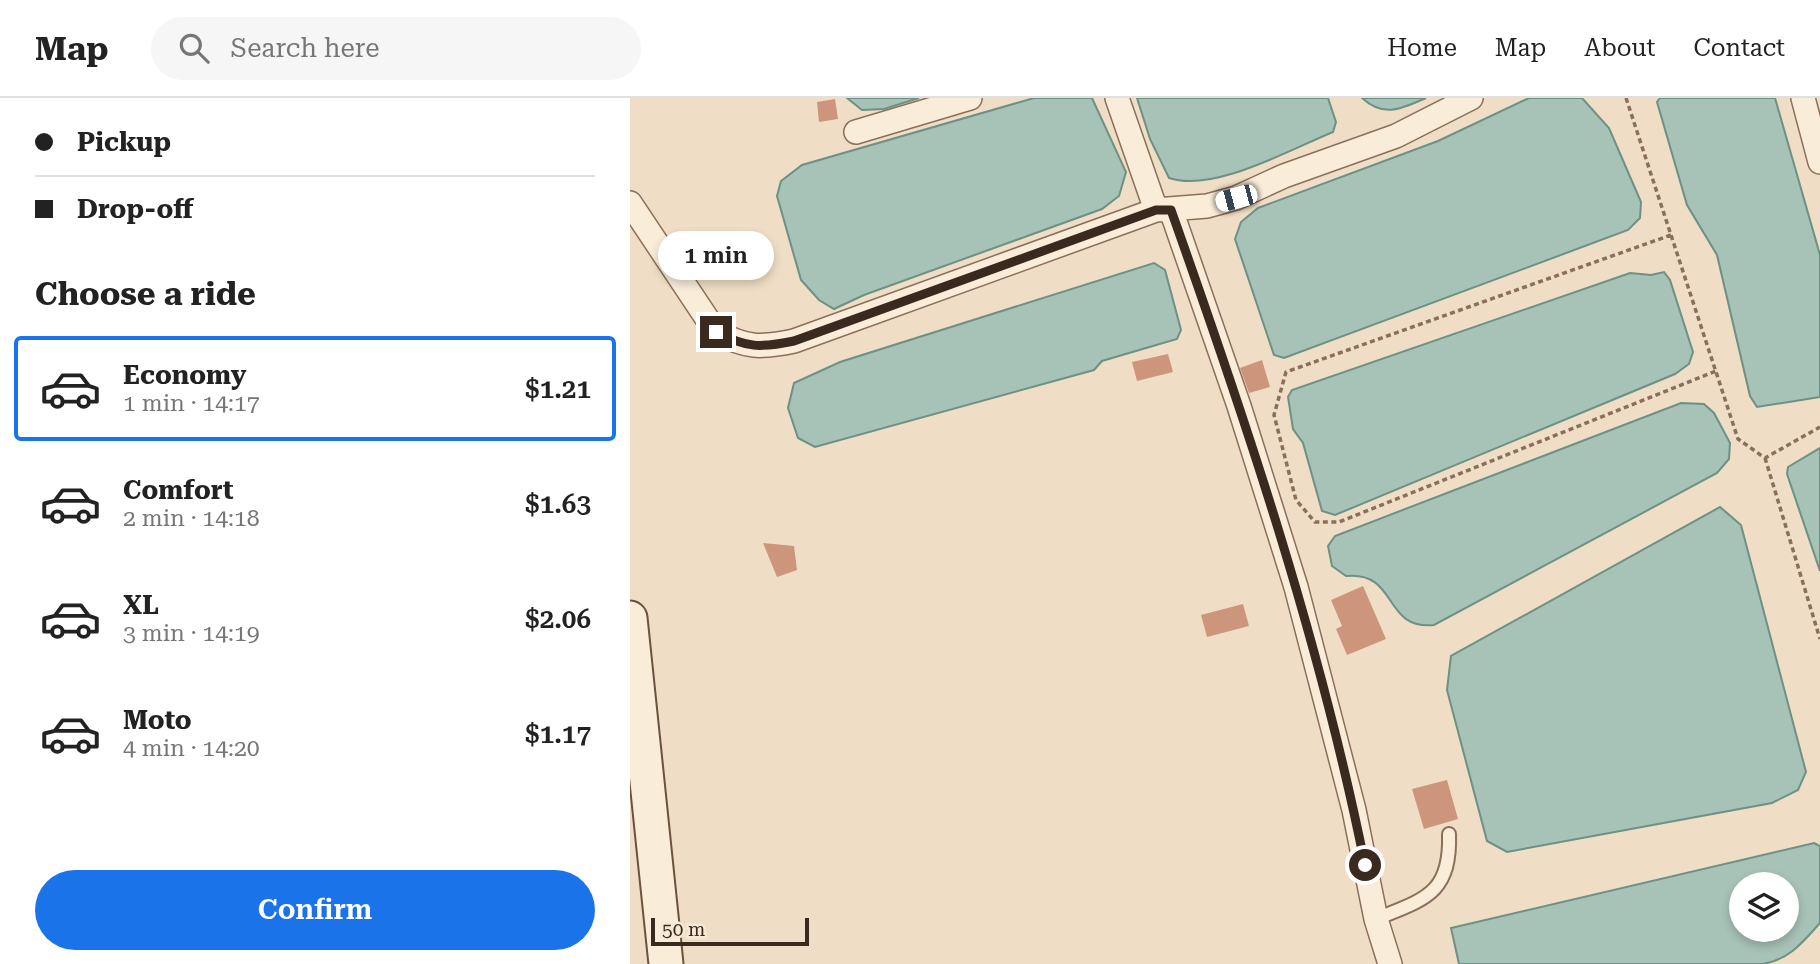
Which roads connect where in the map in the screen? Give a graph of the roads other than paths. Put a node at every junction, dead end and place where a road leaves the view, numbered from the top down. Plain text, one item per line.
1 (970, 98) edge
2 (1118, 98) edge
3 (1471, 98) edge
4 (1803, 98) edge
5 (856, 132) dead end
6 (1820, 162) edge
7 (630, 203) edge
8 (1163, 210) junction
9 (630, 618) edge
10 (1449, 834) dead end
11 (1376, 919) junction
12 (666, 964) edge
13 (1390, 964) edge

1 - 5 street
2 - 8 street
3 - 8 street
4 - 6 street
7 - 8 street
8 - 11 street
9 - 12 street
10 - 11 lane
11 - 13 street

